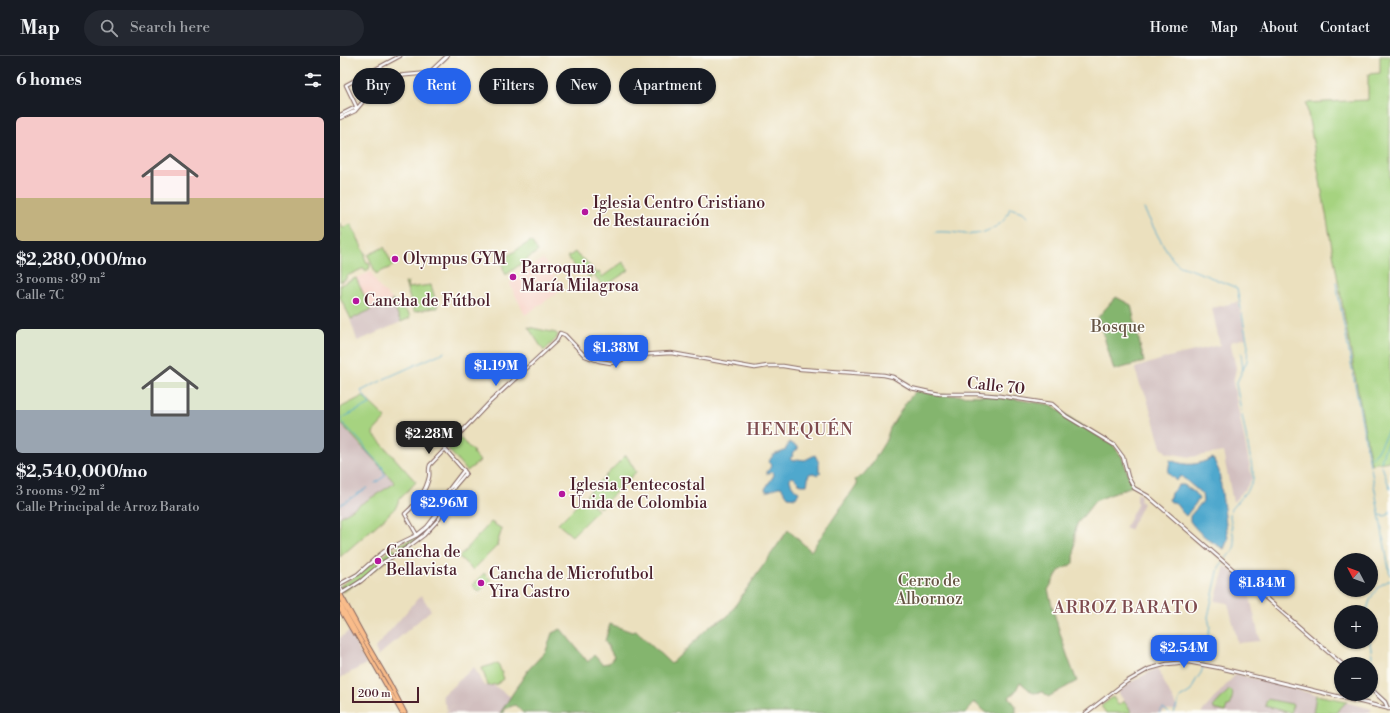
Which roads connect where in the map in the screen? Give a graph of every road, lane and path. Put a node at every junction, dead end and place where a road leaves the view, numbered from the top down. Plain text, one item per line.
1 (400, 56) edge
2 (447, 56) edge
3 (357, 108) junction
4 (340, 115) edge
5 (340, 118) edge
6 (445, 449) junction
7 (465, 471) junction
8 (417, 535) junction
9 (395, 546) junction
10 (399, 552) junction
11 (340, 584) edge
12 (340, 587) edge
13 (341, 595) edge
14 (340, 604) edge
15 (340, 609) edge
16 (360, 636) junction
17 (366, 647) junction
18 (1334, 657) edge
19 (1378, 696) edge
20 (1389, 709) edge
21 (402, 713) edge
22 (405, 713) edge
23 (1086, 713) edge

1 - 3 street
2 - 3 street
3 - 4 street
3 - 5 street
6 - 7 street
6 - 8 street
6 - 18 street, Calle 70
7 - 8 street
7 - 10 street
8 - 9 street
9 - 10 street
9 - 11 street
10 - 13 street
12 - 13 street
13 - 16 main road
13 - 17 main road
14 - 16 main road
15 - 17 main road
16 - 17 main road
17 - 21 main road
17 - 22 main road
19 - 20 street
20 - 23 street

